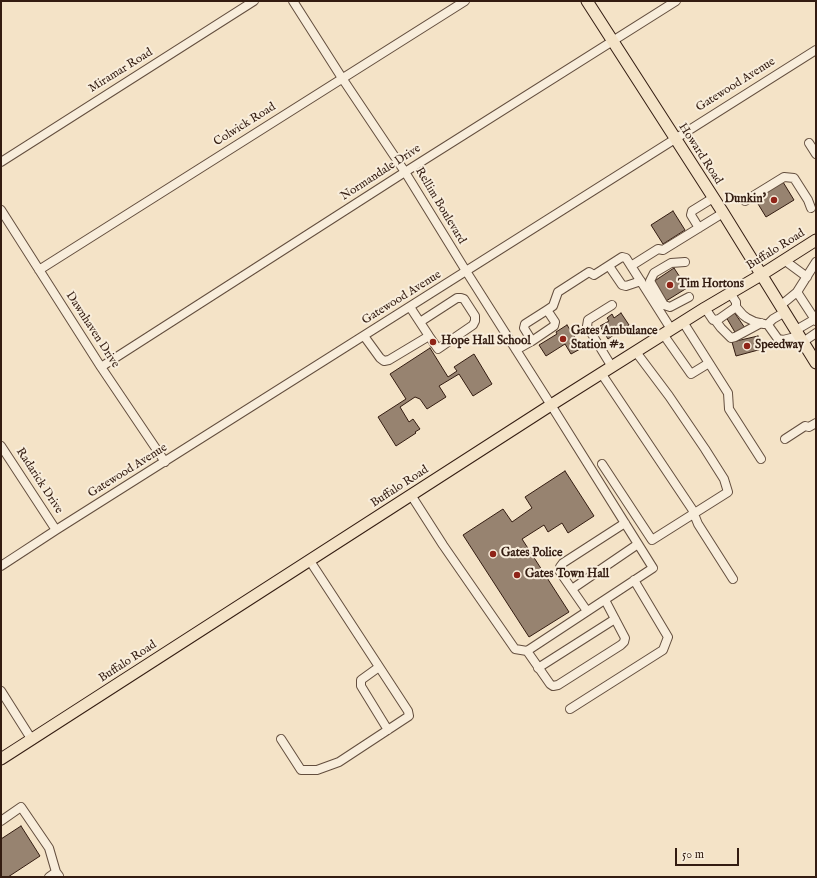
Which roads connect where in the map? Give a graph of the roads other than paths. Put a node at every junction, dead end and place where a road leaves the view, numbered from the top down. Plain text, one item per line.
1 (254, 1) edge
2 (293, 1) edge
3 (465, 1) edge
4 (587, 1) edge
5 (676, 1) edge
6 (612, 41) junction
7 (816, 50) edge
8 (342, 78) junction
9 (674, 138) junction
10 (809, 143) dead end
11 (816, 154) edge
12 (1, 162) edge
13 (405, 172) junction
14 (713, 198) junction
15 (745, 202) dead end
16 (811, 208) dead end
17 (1, 210) edge
18 (723, 213) junction
19 (699, 228) junction
20 (815, 242) edge
21 (784, 260) junction
22 (685, 262) dead end
23 (816, 262) edge
24 (610, 266) junction
25 (631, 266) junction
26 (39, 270) junction
27 (466, 272) junction
28 (761, 275) junction
29 (807, 277) junction
30 (641, 281) junction
31 (797, 292) junction
32 (730, 293) junction
33 (689, 297) dead end
34 (612, 305) dead end
35 (410, 307) junction
36 (736, 307) junction
37 (705, 308) junction
38 (782, 309) junction
39 (547, 310) junction
40 (715, 320) junction
41 (815, 320) edge
42 (420, 322) junction
43 (683, 322) junction
44 (765, 324) junction
45 (667, 332) junction
46 (816, 333) edge
47 (364, 336) junction
48 (429, 336) junction
49 (799, 336) junction
50 (532, 341) junction
51 (516, 350) junction
52 (636, 352) junction
53 (709, 363) junction
54 (816, 363) edge
55 (101, 367) junction
56 (612, 367) junction
57 (601, 373) junction
58 (552, 405) junction
59 (816, 423) edge
60 (785, 439) dead end
61 (1, 446) edge
62 (761, 459) dead end
63 (165, 462) junction
64 (602, 464) dead end
65 (411, 495) junction
66 (693, 514) junction
67 (625, 523) junction
68 (56, 530) junction
69 (638, 544) junction
70 (310, 561) junction
71 (1, 566) edge
72 (733, 579) dead end
73 (634, 580) junction
74 (572, 588) junction
75 (605, 600) junction
76 (587, 611) junction
77 (615, 619) junction
78 (527, 651) junction
79 (379, 667) junction
80 (538, 668) junction
81 (1, 691) edge
82 (570, 709) dead end
83 (388, 730) junction
84 (281, 739) dead end
85 (32, 740) junction
86 (1, 759) edge
87 (1, 821) edge
88 (55, 875) edge

1 - 12 street, Miramar Road
2 - 8 street, Rellim Boulevard
3 - 8 street, Colwick Road
4 - 6 main road, Howard Road
5 - 6 street, Normandale Drive
6 - 9 main road, Howard Road
6 - 13 street, Normandale Drive
7 - 9 street, Gatewood Avenue
8 - 13 street, Rellim Boulevard
8 - 26 street, Colwick Road
9 - 14 main road, Howard Road
9 - 27 street, Gatewood Avenue
10 - 11 street
13 - 27 street, Rellim Boulevard
13 - 55 street, Normandale Drive
14 - 18 main road, Howard Road
14 - 19 street
15 - 16 street
17 - 26 street, Dawnhaven Drive
18 - 19 street
18 - 28 main road, Howard Road
19 - 25 street
20 - 21 main road, Buffalo Road
21 - 28 main road, Buffalo Road
21 - 29 street
22 - 33 street
23 - 29 street
24 - 25 street
24 - 30 street
24 - 39 street
25 - 30 street
26 - 55 street, Dawnhaven Drive
27 - 35 street, Gatewood Avenue
27 - 51 street, Rellim Boulevard
28 - 32 main road, Buffalo Road
28 - 38 main road, Howard Road
29 - 31 street
30 - 45 street
31 - 38 street
31 - 41 street
32 - 36 street
32 - 37 main road, Buffalo Road
34 - 56 street
35 - 42 street
35 - 47 street, Gatewood Avenue
36 - 40 street
36 - 44 street
37 - 40 street
37 - 43 main road, Buffalo Road
38 - 44 street
38 - 49 main road, Howard Road
39 - 50 street
39 - 50 street
40 - 44 street
41 - 49 street
42 - 48 street
42 - 48 street
43 - 45 main road, Buffalo Road
43 - 53 street
44 - 49 street
45 - 52 main road, Buffalo Road
45 - 53 street
46 - 49 street
47 - 48 street
47 - 63 street, Gatewood Avenue
49 - 54 main road, Howard Road
50 - 51 street
51 - 58 street, Rellim Boulevard
52 - 56 main road, Buffalo Road
52 - 66 street
53 - 62 street
55 - 63 street, Dawnhaven Drive
56 - 57 main road, Buffalo Road
57 - 58 main road, Buffalo Road
57 - 66 street
58 - 65 main road, Buffalo Road
58 - 67 street, Rellim Boulevard
59 - 60 street
61 - 68 street, Radarick Drive
63 - 68 street, Gatewood Avenue
64 - 66 street
65 - 70 main road, Buffalo Road
65 - 78 street
66 - 72 street
67 - 69 street, Rellim Boulevard
67 - 74 street
68 - 71 street, Gatewood Avenue
69 - 73 street, Rellim Boulevard
69 - 74 street
70 - 79 street
70 - 85 main road, Buffalo Road
73 - 75 street
73 - 82 street
74 - 76 street
75 - 76 street
75 - 77 street
76 - 78 street
77 - 80 street
77 - 80 street
78 - 80 street
79 - 83 street
79 - 83 street
81 - 85 street
83 - 84 street
85 - 86 main road, Buffalo Road
87 - 88 street

